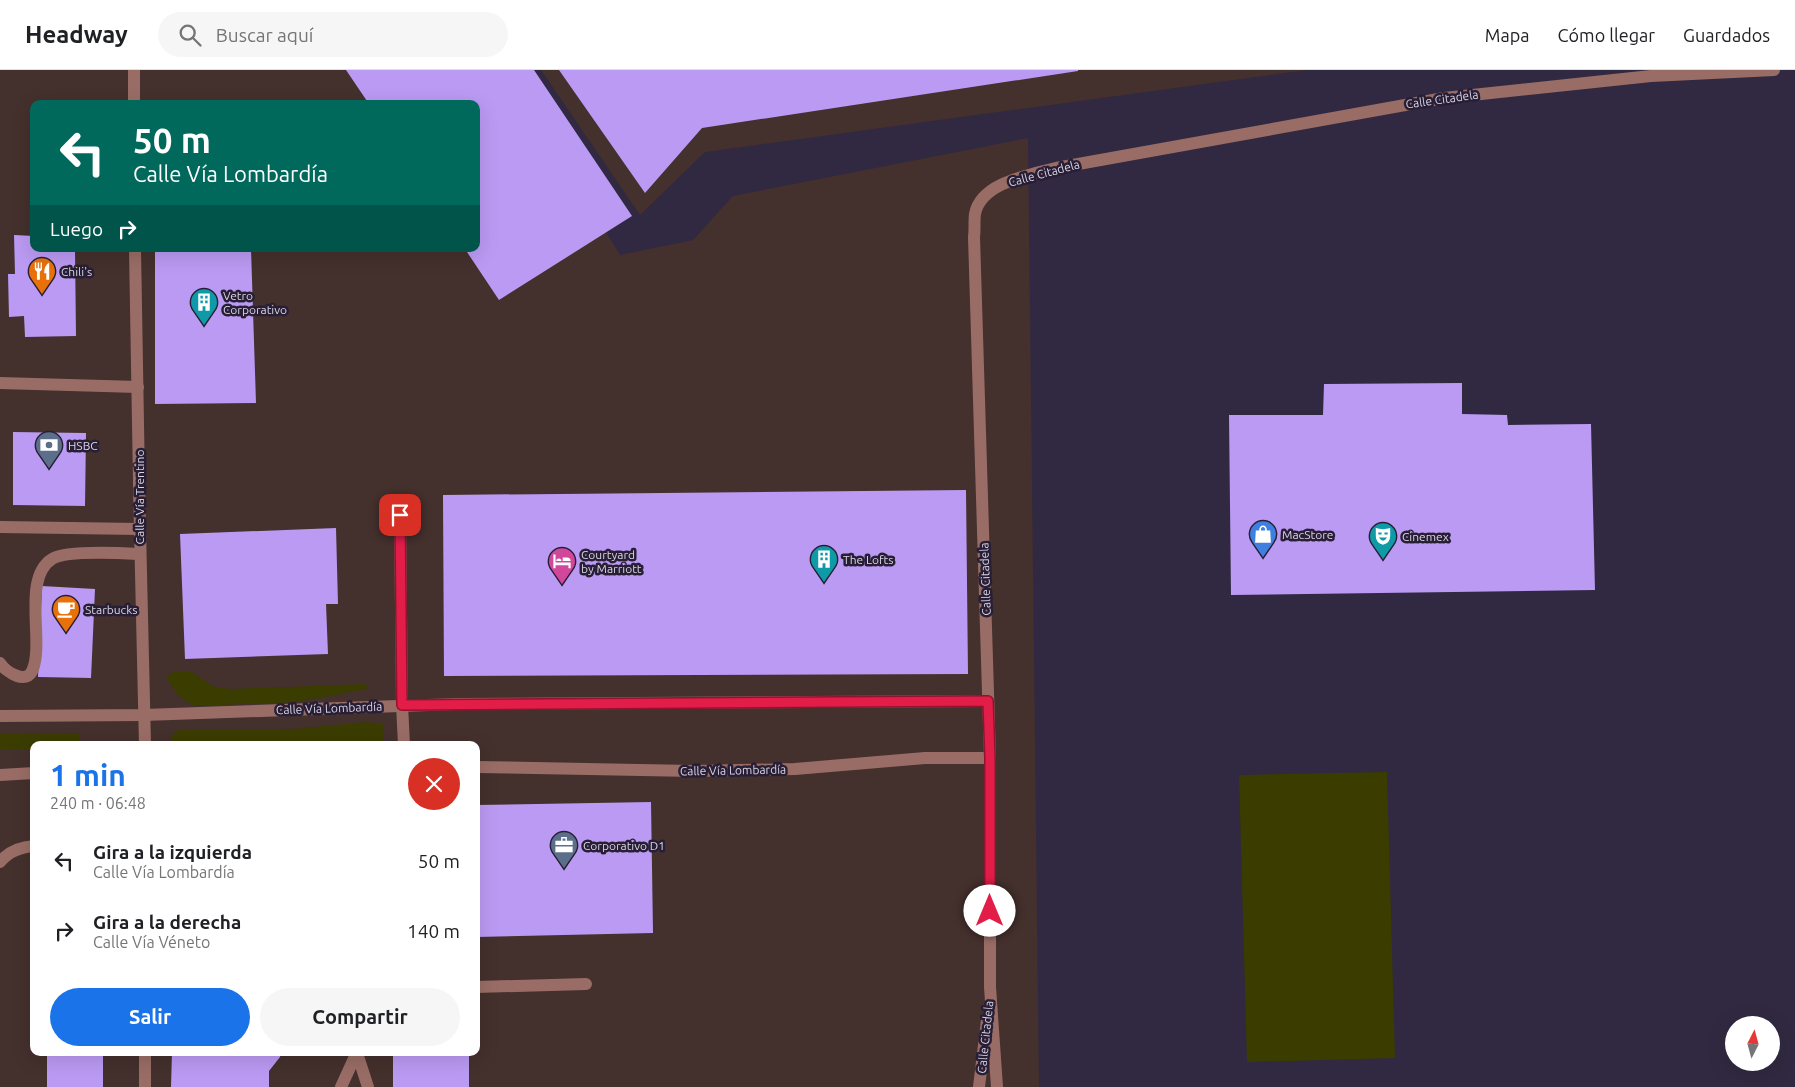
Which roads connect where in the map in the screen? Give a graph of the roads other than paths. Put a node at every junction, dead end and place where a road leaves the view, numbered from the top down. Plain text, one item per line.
1 (134, 70) edge
2 (1774, 70) edge
3 (134, 100) edge
4 (135, 252) edge
5 (0, 383) edge
6 (138, 387) junction
7 (400, 515) dead end
8 (0, 527) edge
9 (138, 529) junction
10 (139, 554) junction
11 (0, 663) edge
12 (988, 701) junction
13 (402, 705) junction
14 (144, 715) junction
15 (0, 716) edge
16 (144, 741) edge
17 (404, 741) edge
18 (990, 758) junction
19 (480, 767) edge
20 (30, 773) edge
21 (0, 775) edge
22 (30, 847) edge
23 (0, 862) edge
24 (586, 984) dead end
25 (480, 986) edge
26 (990, 988) junction
27 (145, 1056) edge
28 (356, 1056) edge
29 (358, 1056) edge
30 (145, 1087) edge
31 (340, 1087) edge
32 (368, 1087) edge
33 (979, 1087) edge
34 (997, 1087) edge

1 - 3 street
2 - 12 street, Calle Citadela
4 - 6 street, Calle Vía Trentino
5 - 6 street
6 - 9 street, Calle Vía Trentino
7 - 13 street
8 - 9 street
9 - 10 street, Calle Vía Trentino
10 - 11 street
10 - 14 street, Calle Vía Trentino
12 - 13 street, Calle Vía Lombardía
12 - 18 street, Calle Citadela
13 - 14 street, Calle Vía Lombardía
13 - 17 street
14 - 15 street, Calle Vía Lombardía
14 - 16 street, Calle Vía Trentino
18 - 19 street, Calle Vía Lombardía
18 - 26 street, Calle Citadela
20 - 21 street
22 - 23 street
24 - 25 street
26 - 33 street, Calle Citadela
26 - 34 street, Calle Citadela
27 - 30 street
28 - 31 street
29 - 32 street

